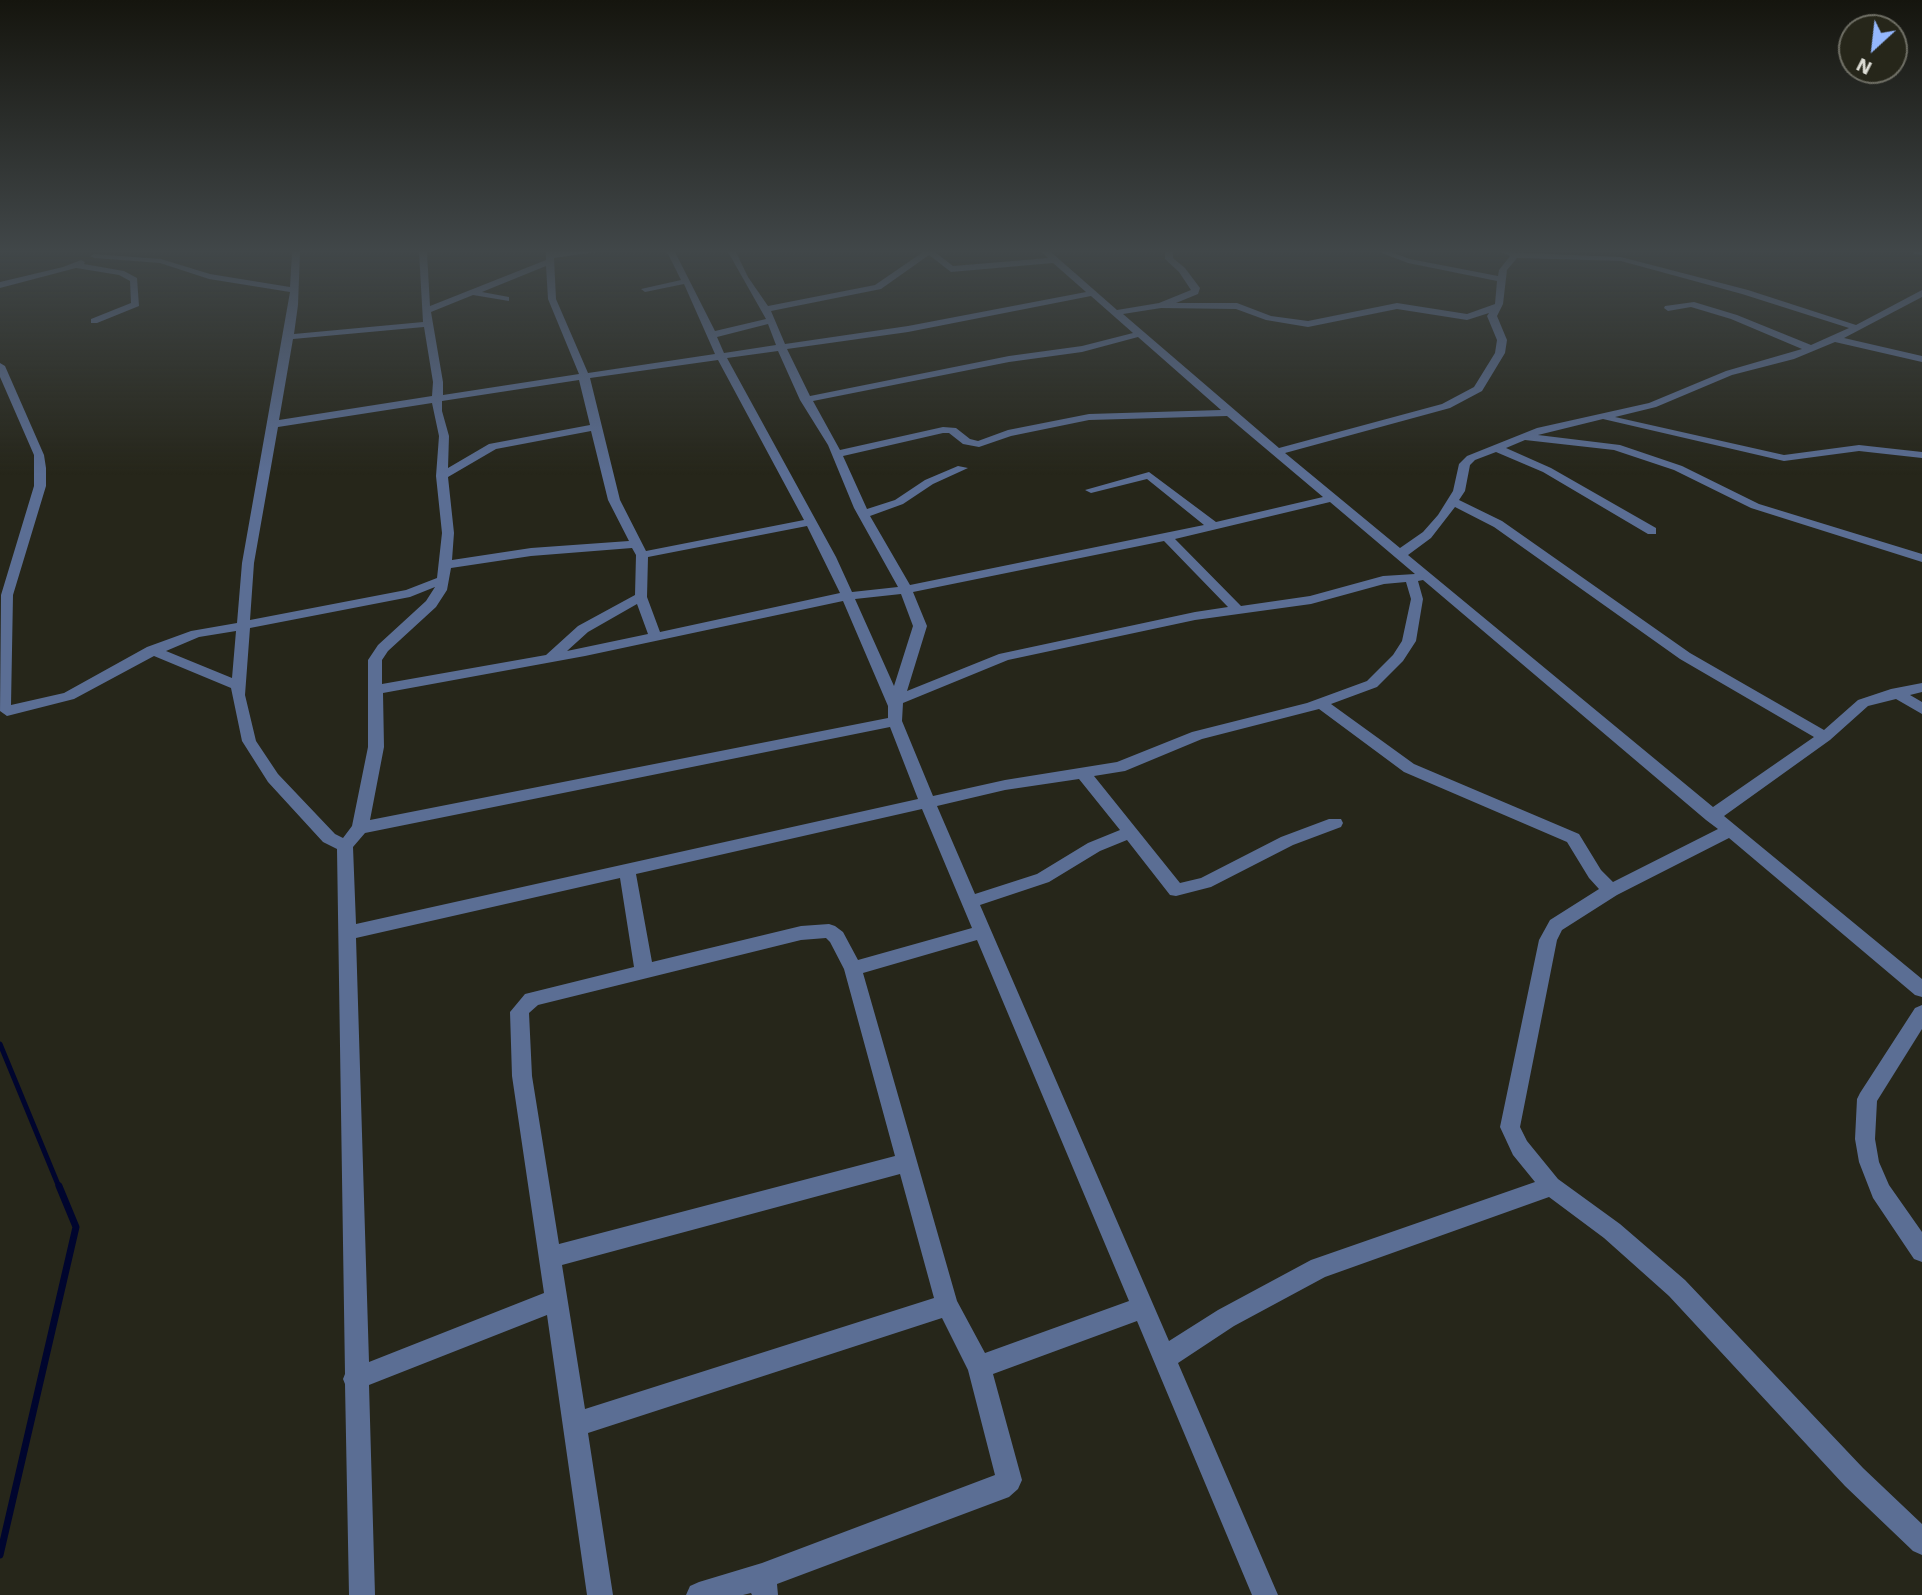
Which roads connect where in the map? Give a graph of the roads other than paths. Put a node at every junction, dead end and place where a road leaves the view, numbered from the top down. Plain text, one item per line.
1 (290, 326) edge
2 (366, 326) edge
3 (429, 326) edge
4 (564, 326) edge
5 (708, 326) edge
6 (747, 326) edge
7 (772, 326) edge
8 (911, 326) edge
9 (1130, 326) edge
10 (1496, 326) edge
11 (1757, 326) edge
12 (1852, 326) edge
13 (1860, 326) edge
14 (1857, 328) junction
15 (1139, 334) junction
16 (712, 335) junction
17 (288, 337) junction
18 (1835, 339) junction
19 (781, 349) junction
20 (1811, 349) junction
21 (721, 356) junction
22 (1922, 359) edge
23 (0, 366) edge
24 (585, 376) junction
25 (438, 398) junction
26 (805, 400) junction
27 (1230, 413) junction
28 (1604, 417) junction
29 (274, 424) junction
30 (596, 427) junction
31 (1520, 437) junction
32 (1495, 447) junction
33 (1277, 452) junction
34 (836, 454) junction
35 (1922, 455) edge
36 (962, 468) dead end
37 (442, 476) junction
38 (1091, 490) dead end
39 (1333, 498) junction
40 (1453, 501) junction
41 (864, 514) junction
42 (810, 522) junction
43 (1212, 525) junction
44 (1652, 531) dead end
45 (1167, 537) junction
46 (639, 549) junction
47 (1399, 555) junction
48 (1922, 558) edge
49 (445, 565) junction
50 (1417, 577) junction
51 (442, 580) junction
52 (906, 590) junction
53 (846, 596) junction
54 (641, 597) junction
55 (1236, 608) junction
56 (244, 624) junction
57 (655, 636) junction
58 (152, 650) junction
59 (551, 658) junction
60 (238, 686) junction
61 (1922, 687) edge
62 (375, 690) junction
63 (1896, 692) junction
64 (1321, 704) junction
65 (896, 709) junction
66 (1922, 709) edge
67 (1825, 737) junction
68 (1083, 772) junction
69 (928, 804) junction
70 (1712, 816) junction
71 (1335, 823) dead end
72 (360, 828) junction
73 (1729, 831) junction
74 (1131, 832) junction
75 (345, 846) junction
76 (627, 872) junction
77 (1611, 890) junction
78 (970, 902) junction
79 (982, 932) junction
80 (348, 933) junction
81 (853, 969) junction
82 (644, 971) junction
83 (1922, 990) edge
84 (1922, 1013) edge
85 (905, 1163) junction
86 (1551, 1186) junction
87 (1922, 1251) edge
88 (550, 1257) junction
89 (556, 1300) junction
90 (947, 1305) junction
91 (1142, 1308) junction
92 (1164, 1358) junction
93 (979, 1367) junction
94 (355, 1379) junction
95 (577, 1424) junction
96 (1922, 1542) edge
97 (763, 1585) edge
98 (362, 1595) edge
99 (600, 1595) edge
100 (699, 1595) edge
101 (1265, 1595) edge

1 - 17 street
2 - 17 street
3 - 25 street
4 - 24 street
5 - 16 street
6 - 16 street
7 - 19 street
8 - 19 street
9 - 15 street
10 - 33 street
11 - 20 street
12 - 14 street
13 - 14 street
14 - 18 street
15 - 26 street
15 - 27 street
16 - 21 street
17 - 29 street
18 - 20 street
18 - 22 street
19 - 21 street
19 - 26 street
20 - 28 street
21 - 24 street
21 - 42 street
23 - 58 street
24 - 25 street
24 - 30 street
25 - 29 street
25 - 37 street
26 - 34 street
27 - 33 street
27 - 34 street
28 - 31 street
28 - 35 street
29 - 56 street
30 - 37 street
30 - 46 street
31 - 32 street
31 - 48 street
32 - 40 street
32 - 44 street
33 - 39 street
34 - 41 street
36 - 41 street
37 - 49 street
38 - 43 street
39 - 43 street
39 - 47 street
40 - 47 street
40 - 67 street
41 - 52 street
42 - 46 street
42 - 53 street
43 - 45 street
45 - 52 street
45 - 55 street
46 - 49 street
46 - 54 street
47 - 50 street
49 - 51 street
50 - 55 street
50 - 64 street
50 - 70 street
51 - 56 street
51 - 62 street
52 - 53 street
52 - 65 street
53 - 57 street
53 - 65 street
54 - 57 street
54 - 59 street
55 - 65 street
56 - 58 street
56 - 60 street
57 - 59 street
58 - 60 street
59 - 62 street
60 - 75 street
61 - 63 street
62 - 72 street
63 - 66 street
63 - 67 street
64 - 68 street
64 - 77 street
65 - 69 street
65 - 72 street
67 - 70 street
68 - 69 street
68 - 74 street
69 - 76 street
69 - 78 street
70 - 73 street
71 - 74 street
72 - 75 street
73 - 77 street
73 - 83 street
74 - 78 street
75 - 80 street
76 - 80 street
76 - 82 street
77 - 86 street
78 - 79 street
79 - 81 street
79 - 91 street
80 - 94 street
81 - 82 street
81 - 85 street
82 - 88 street
84 - 87 street
85 - 88 street
85 - 90 street
86 - 92 street
86 - 96 street
88 - 89 street
89 - 94 street
89 - 95 street
90 - 93 street
90 - 95 street
91 - 92 street
91 - 93 street
92 - 101 street
93 - 97 street
94 - 98 street
95 - 99 street
97 - 100 street

